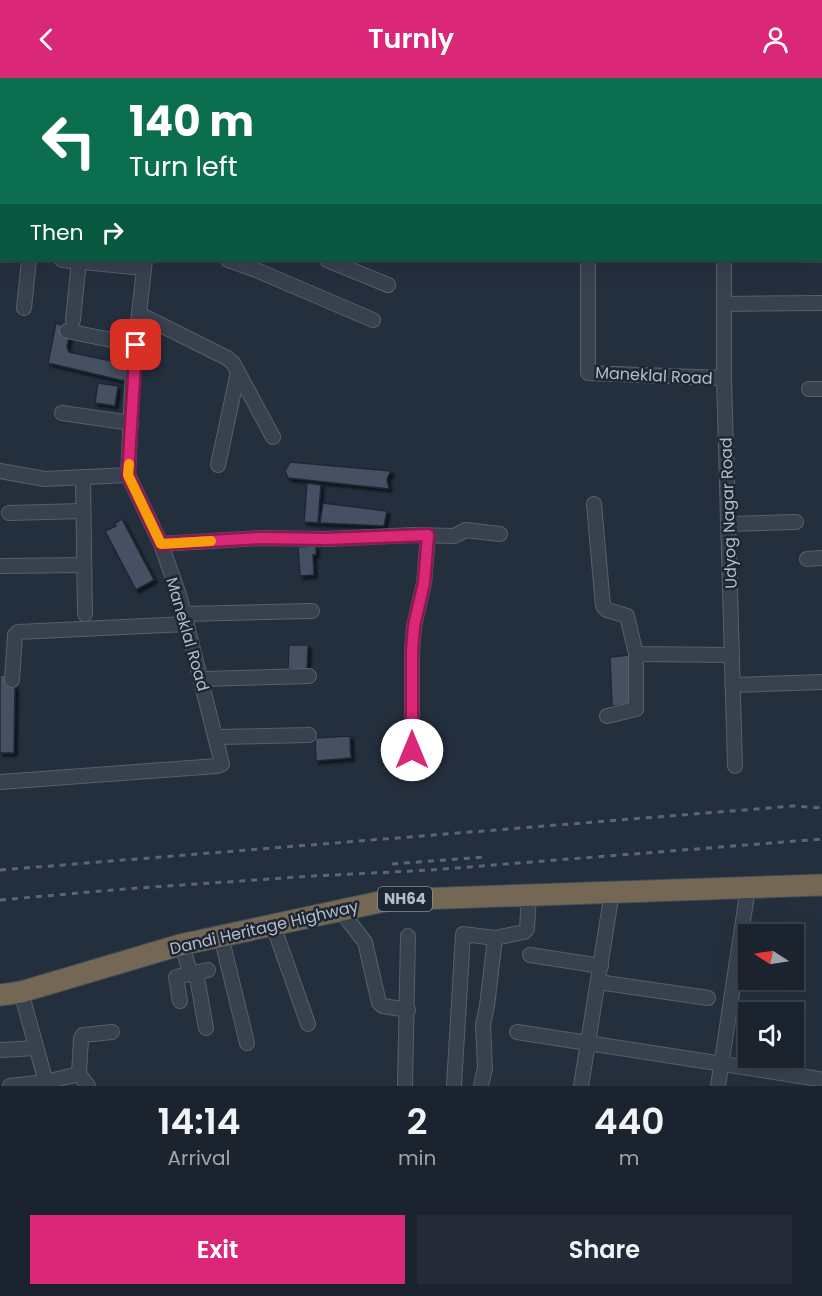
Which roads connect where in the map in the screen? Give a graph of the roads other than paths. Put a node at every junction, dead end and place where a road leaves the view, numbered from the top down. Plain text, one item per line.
1 (28, 261) edge
2 (79, 261) joint
3 (234, 261) edge
4 (329, 261) edge
5 (588, 261) edge
6 (724, 261) edge
7 (145, 264) edge
8 (258, 265) edge
9 (388, 285) dead end
10 (822, 303) edge
11 (724, 304) junction
12 (24, 308) dead end
13 (139, 314) junction
14 (373, 320) dead end
15 (136, 345) junction
16 (238, 372) junction
17 (724, 378) junction
18 (62, 413) dead end
19 (131, 423) junction
20 (273, 437) dead end
21 (218, 465) dead end
22 (0, 471) edge
23 (128, 475) junction
24 (83, 477) junction
25 (594, 504) dead end
26 (83, 511) junction
27 (9, 513) dead end
28 (796, 522) dead end
29 (728, 524) junction
30 (500, 534) dead end
31 (428, 535) junction
32 (161, 544) junction
33 (822, 558) edge
34 (807, 559) dead end
35 (84, 565) junction
36 (0, 566) edge
37 (312, 611) dead end
38 (85, 614) dead end
39 (185, 619) junction
40 (636, 654) junction
41 (732, 654) junction
42 (309, 676) dead end
43 (202, 679) junction
44 (12, 680) dead end
45 (822, 682) edge
46 (732, 685) junction
47 (607, 716) dead end
48 (309, 735) dead end
49 (216, 737) junction
50 (412, 750) dead end
51 (735, 766) dead end
52 (0, 782) edge
53 (822, 885) edge
54 (748, 888) junction
55 (612, 892) junction
56 (529, 895) junction
57 (340, 910) junction
58 (273, 925) junction
59 (222, 936) junction
60 (408, 936) dead end
61 (495, 938) junction
62 (182, 944) junction
63 (530, 955) dead end
64 (601, 966) junction
65 (198, 972) junction
66 (598, 982) junction
67 (21, 992) junction
68 (0, 994) edge
69 (708, 999) dead end
70 (180, 1001) dead end
71 (408, 1010) junction
72 (308, 1024) dead end
73 (206, 1028) dead end
74 (112, 1032) dead end
75 (517, 1032) dead end
76 (247, 1043) dead end
77 (589, 1044) junction
78 (36, 1048) junction
79 (0, 1050) edge
80 (722, 1064) junction
81 (79, 1074) junction
82 (819, 1079) dead end
83 (46, 1084) edge
84 (10, 1086) edge
85 (88, 1086) edge
86 (405, 1086) edge
87 (454, 1086) edge
88 (481, 1086) edge
89 (581, 1086) edge
90 (718, 1086) edge

1 - 12 street
2 - 7 street
2 - 15 street
3 - 8 street
4 - 9 street
5 - 17 street, Maneklal Road
6 - 11 street, Udyog Nagar Road
7 - 13 street, Maneklal Road
8 - 14 street
10 - 11 street
11 - 17 street, Udyog Nagar Road
13 - 15 street, Maneklal Road
13 - 16 street
15 - 19 street, Maneklal Road
16 - 20 street
16 - 21 street
17 - 29 street, Udyog Nagar Road
18 - 19 street
19 - 23 street, Maneklal Road
22 - 24 street
23 - 24 street
23 - 32 street, Maneklal Road
24 - 26 street
25 - 40 street
26 - 27 street
26 - 35 street
28 - 29 street
29 - 41 street, Udyog Nagar Road
30 - 31 street
31 - 32 street
31 - 50 street
32 - 39 street, Maneklal Road
33 - 34 street
35 - 36 street
35 - 38 street
37 - 39 street
39 - 43 street, Maneklal Road
39 - 44 street
40 - 41 street
40 - 47 street
41 - 46 street, Udyog Nagar Road
42 - 43 street
43 - 49 street, Maneklal Road
45 - 46 street
46 - 51 street, Udyog Nagar Road
48 - 49 street
49 - 52 street, Maneklal Road
53 - 54 highway, Dandi Heritage Highway / NH64
54 - 55 highway, Dandi Heritage Highway / NH64
54 - 80 street
55 - 56 highway, Dandi Heritage Highway / NH64
55 - 64 street
56 - 57 highway, Dandi Heritage Highway / NH64
56 - 61 street
57 - 58 highway, Dandi Heritage Highway / NH64
57 - 71 street
58 - 59 highway, Dandi Heritage Highway / NH64
58 - 72 street
59 - 62 highway, Dandi Heritage Highway / NH64
59 - 76 street
60 - 71 street
61 - 87 street
61 - 88 street
62 - 65 street
62 - 67 highway, Dandi Heritage Highway / NH64
63 - 64 street
64 - 66 street
65 - 70 street
65 - 73 street
66 - 69 street
66 - 77 street
67 - 68 highway, Dandi Heritage Highway / NH64
67 - 78 street
71 - 86 street
74 - 81 street
75 - 77 street
77 - 80 street
77 - 89 street
78 - 79 street
78 - 83 street
80 - 82 street
80 - 90 street
81 - 83 street
81 - 85 street
83 - 84 street

